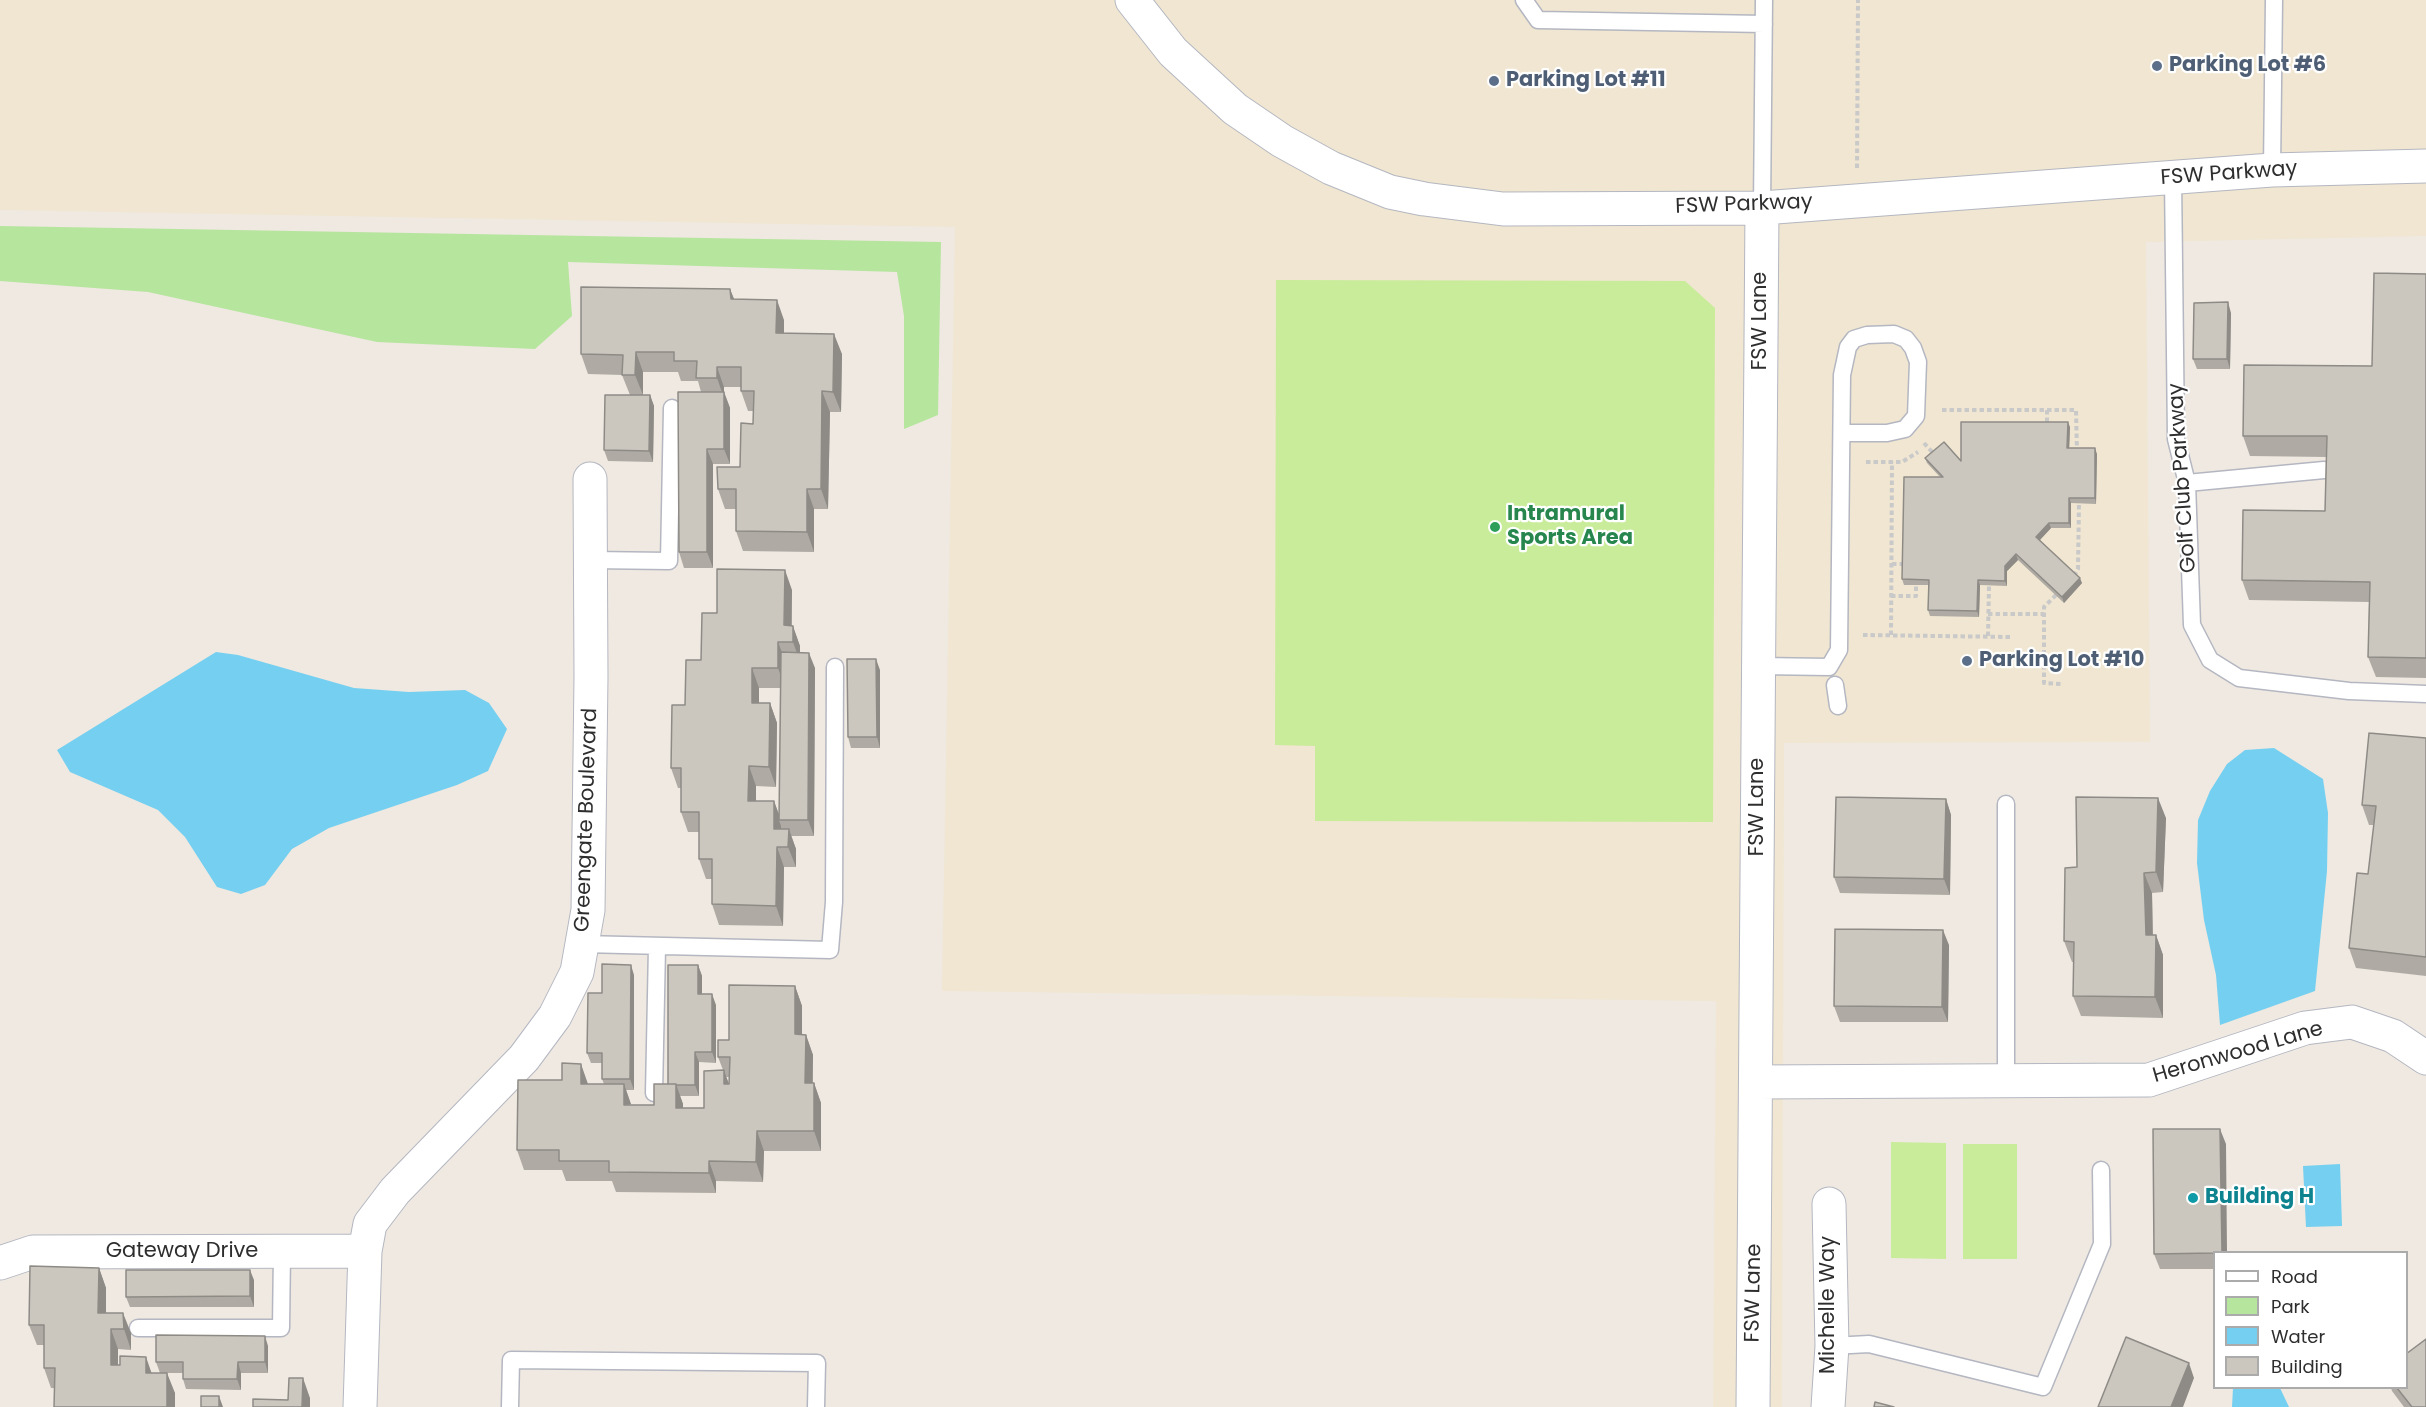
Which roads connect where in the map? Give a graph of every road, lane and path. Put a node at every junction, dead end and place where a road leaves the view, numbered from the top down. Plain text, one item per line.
1 (1132, 0) edge
2 (1524, 0) edge
3 (1764, 0) edge
4 (1858, 0) edge
5 (2274, 0) edge
6 (1764, 24) junction
7 (2426, 166) edge
8 (2272, 170) junction
9 (2173, 177) junction
10 (1857, 199) junction
11 (1762, 208) junction
12 (672, 408) dead end
13 (2047, 410) junction
14 (1940, 415) dead end
15 (2048, 427) edge
16 (1842, 433) junction
17 (1933, 437) dead end
18 (1926, 445) junction
19 (2077, 453) edge
20 (1936, 456) edge
21 (1893, 462) junction
22 (1841, 463) junction
23 (2324, 470) edge
24 (590, 479) dead end
25 (2187, 483) junction
26 (2079, 503) edge
27 (591, 560) junction
28 (1892, 564) junction
29 (1905, 564) edge
30 (2074, 576) edge
31 (1916, 585) edge
32 (1989, 586) edge
33 (2056, 595) edge
34 (1891, 596) junction
35 (1988, 614) junction
36 (2044, 614) junction
37 (1839, 634) junction
38 (1891, 635) junction
39 (1988, 636) junction
40 (2011, 637) dead end
41 (1759, 666) junction
42 (835, 667) dead end
43 (2061, 684) dead end
44 (1835, 685) dead end
45 (2426, 694) edge
46 (1838, 706) dead end
47 (2006, 804) dead end
48 (582, 944) junction
49 (657, 947) junction
50 (2426, 1058) edge
51 (2006, 1081) junction
52 (1756, 1082) junction
53 (654, 1094) edge
54 (2101, 1170) dead end
55 (1829, 1204) dead end
56 (365, 1251) junction
57 (282, 1252) junction
58 (0, 1263) edge
59 (138, 1328) dead end
60 (1832, 1346) junction
61 (360, 1407) edge
62 (510, 1407) edge
63 (816, 1407) edge
64 (1753, 1407) edge
65 (1828, 1407) edge

1 - 11 street, FSW Parkway
2 - 6 lane
3 - 6 lane
4 - 10 path
5 - 8 lane
6 - 11 lane
7 - 8 street, FSW Parkway
8 - 9 street, FSW Parkway
9 - 10 street, FSW Parkway
9 - 25 lane, Golf Club Parkway
10 - 11 street, FSW Parkway
11 - 41 street, FSW Lane
12 - 27 lane
13 - 14 path
13 - 15 path
13 - 19 path
16 - 16 lane
16 - 22 lane
17 - 18 path
18 - 20 path
18 - 21 path
21 - 22 path
21 - 28 path
22 - 37 lane
23 - 25 lane
24 - 27 street, Greengate Boulevard
25 - 45 lane, Golf Club Parkway
26 - 30 path
27 - 48 street, Greengate Boulevard
28 - 29 path
28 - 34 path
31 - 34 path
32 - 35 path
33 - 36 path
34 - 38 path
35 - 36 path
35 - 39 path
36 - 43 path
37 - 38 path
37 - 41 lane
38 - 39 path
39 - 40 path
41 - 52 street, FSW Lane
42 - 49 lane
44 - 46 lane
47 - 51 lane
48 - 49 lane
48 - 56 street, Greengate Boulevard
49 - 53 lane
50 - 51 street, Heronwood Lane
51 - 52 street, Heronwood Lane
52 - 64 street, FSW Lane
54 - 60 lane
55 - 60 street, Michelle Way
56 - 57 street, Gateway Drive
56 - 61 street, Greengate Boulevard
57 - 58 street, Gateway Drive
57 - 59 lane
60 - 65 street, Michelle Way
62 - 63 lane

